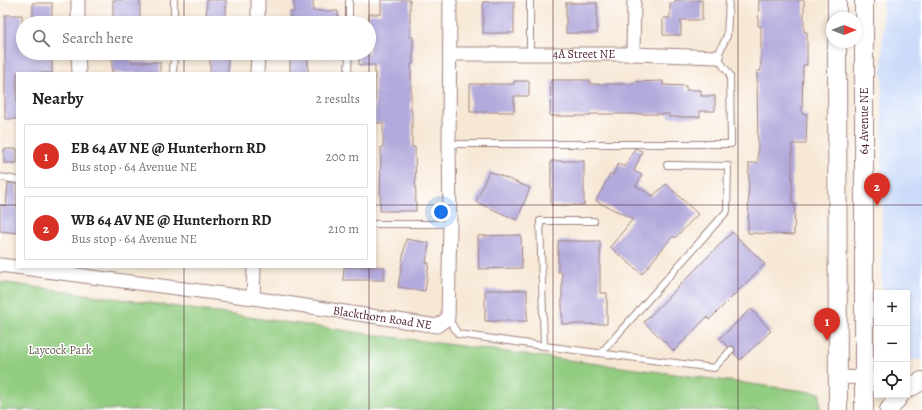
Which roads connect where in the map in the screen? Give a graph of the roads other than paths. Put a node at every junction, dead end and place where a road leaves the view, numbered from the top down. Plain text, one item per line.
1 (78, 0) edge
2 (174, 0) edge
3 (258, 0) edge
4 (349, 0) edge
5 (450, 0) edge
6 (530, 0) edge
7 (634, 0) edge
8 (729, 0) edge
9 (837, 0) edge
10 (864, 0) edge
11 (837, 12) edge
12 (78, 16) edge
13 (174, 16) edge
14 (258, 16) edge
15 (349, 16) edge
16 (837, 48) edge
17 (450, 54) junction
18 (530, 54) junction
19 (633, 54) junction
20 (717, 57) junction
21 (78, 60) edge
22 (174, 60) edge
23 (258, 60) edge
24 (349, 60) edge
25 (79, 72) edge
26 (173, 72) edge
27 (258, 72) edge
28 (348, 72) edge
29 (449, 144) junction
30 (667, 165) dead end
31 (0, 177) edge
32 (16, 180) edge
33 (594, 221) dead end
34 (376, 224) edge
35 (450, 224) junction
36 (0, 265) edge
37 (16, 266) edge
38 (40, 268) edge
39 (254, 268) edge
40 (81, 271) edge
41 (253, 298) junction
42 (448, 318) junction
43 (544, 346) junction
44 (731, 350) dead end
45 (601, 353) junction
46 (839, 377) junction
47 (870, 378) edge
48 (910, 378) edge
49 (922, 380) edge
50 (910, 387) edge
51 (898, 398) edge
52 (838, 410) edge
53 (864, 410) edge
54 (889, 410) edge

1 - 12 street
2 - 13 lane
3 - 14 street
4 - 15 lane
5 - 17 street, Blackthorn Road NE
6 - 18 lane
7 - 19 street
8 - 20 lane
9 - 11 main road
10 - 47 main road, 64 Avenue NE
16 - 46 main road
17 - 18 street, 4A Street NE
17 - 29 street, Blackthorn Road NE
18 - 19 street, 4A Street NE
19 - 20 street, 4A Street NE
20 - 29 lane
21 - 25 street
22 - 26 lane
23 - 27 street
24 - 28 lane
29 - 35 street, Blackthorn Road NE
30 - 45 lane
31 - 32 lane
33 - 43 lane
34 - 35 lane
35 - 42 street, Blackthorn Road NE
36 - 37 street, Blackthorn Road NE
38 - 40 street, Blackthorn Road NE
39 - 41 street
40 - 41 street, Blackthorn Road NE
41 - 42 street, Blackthorn Road NE
42 - 43 lane
43 - 45 lane
44 - 45 lane
46 - 47 street
46 - 52 main road
47 - 53 main road, 64 Avenue NE
48 - 49 street
49 - 50 main road
51 - 54 main road

